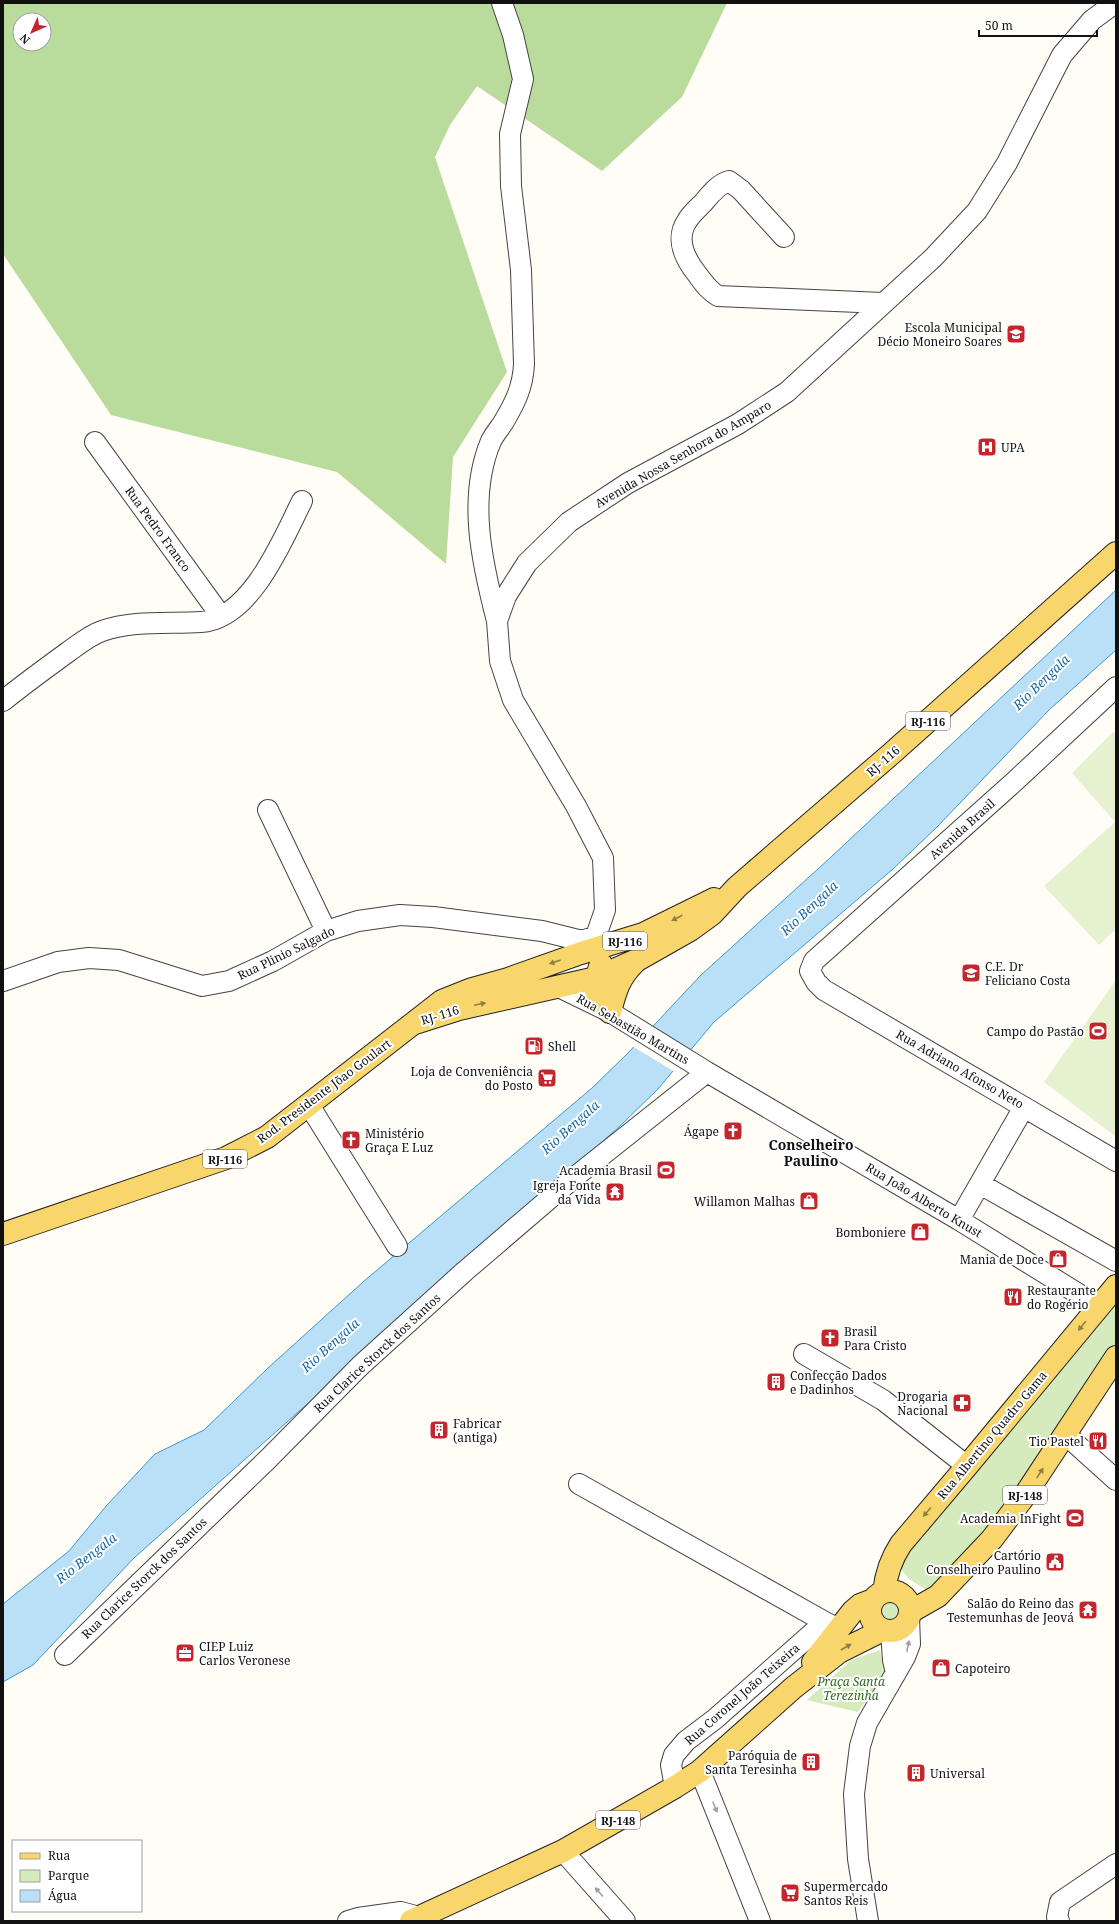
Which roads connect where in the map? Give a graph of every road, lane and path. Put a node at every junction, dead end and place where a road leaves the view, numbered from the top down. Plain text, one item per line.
1 (502, 3) edge
2 (1115, 3) edge
3 (784, 236) dead end
4 (883, 304) junction
5 (95, 442) dead end
6 (302, 501) dead end
7 (1116, 553) edge
8 (221, 616) junction
9 (497, 621) junction
10 (1113, 696) edge
11 (3, 701) edge
12 (268, 810) dead end
13 (736, 887) junction
14 (326, 931) junction
15 (624, 941) junction
16 (596, 942) junction
17 (639, 958) junction
18 (810, 971) joint
19 (596, 978) junction
20 (508, 979) junction
21 (3, 981) edge
22 (559, 987) junction
23 (617, 1016) junction
24 (415, 1023) junction
25 (699, 1067) junction
26 (309, 1105) junction
27 (1024, 1107) junction
28 (1116, 1161) edge
29 (980, 1184) junction
30 (959, 1220) junction
31 (3, 1234) edge
32 (397, 1246) dead end
33 (1116, 1261) edge
34 (1116, 1286) edge
35 (1098, 1306) junction
36 (804, 1354) dead end
37 (1116, 1357) edge
38 (1066, 1434) junction
39 (967, 1466) junction
40 (1116, 1480) edge
41 (579, 1484) dead end
42 (893, 1555) junction
43 (878, 1596) junction
44 (938, 1596) junction
45 (909, 1615) junction
46 (832, 1625) junction
47 (887, 1630) junction
48 (64, 1655) dead end
49 (896, 1673) junction
50 (793, 1688) junction
51 (700, 1771) junction
52 (675, 1787) junction
53 (563, 1851) junction
54 (1116, 1864) edge
55 (415, 1919) edge
56 (348, 1921) edge
57 (625, 1921) edge
58 (760, 1921) edge
59 (868, 1921) edge
60 (1058, 1921) edge

1 - 9 street
2 - 4 street, Avenida Nossa Senhora do Amparo
3 - 4 street
4 - 9 street, Avenida Nossa Senhora do Amparo
5 - 8 street, Rua Pedro Franco
6 - 8 street
7 - 13 main road, RJ- 116 / RJ-116
8 - 11 street
9 - 16 street, Avenida Nossa Senhora do Amparo
10 - 18 street, Avenida Brasil
12 - 14 street
13 -> 15 main road, RJ- 116 / RJ-116
13 - 17 main road, RJ- 116 / RJ-116
14 - 16 street, Rua Plinio Salgado
14 - 21 street, Rua Plinio Salgado
15 - 16 main road, RJ- 116 / RJ-116
15 - 19 main road
16 -> 20 main road, RJ- 116 / RJ-116
17 - 19 main road, RJ- 116 / RJ-116
17 - 23 main road
18 - 27 street, Rua Adriano Afonso Neto
19 - 22 main road, RJ- 116 / RJ-116
19 - 23 main road
20 - 22 main road
20 - 24 main road, RJ- 116 / RJ-116
22 - 23 street, Rua Sebastião Martins
24 -> 22 main road, RJ- 116 / RJ-116
23 - 25 street, Rua Sebastião Martins
24 - 26 main road, Rod. Presidente Jõao Goulart / RJ-116
25 - 30 street, Rua João Alberto Knust
25 - 48 street, Rua Clarice Storck dos Santos
26 - 31 main road, Rod. Presidente Jõao Goulart / RJ-116
26 - 32 street
27 - 28 street, Rua Adriano Afonso Neto
27 - 29 street
29 - 30 street
29 - 33 street
30 - 35 street, Rua João Alberto Knust
34 - 35 main road, Rua Albertino Quadro Gama
35 -> 39 main road, Rua Albertino Quadro Gama
36 - 39 street
37 - 38 main road, RJ-148
38 - 40 street
44 -> 38 main road, RJ-148
39 -> 42 main road, Rua Albertino Quadro Gama
41 - 46 street
42 - 43 main road, Rua Albertino Quadro Gama
42 - 44 main road
43 - 45 main road
43 - 46 main road
43 - 47 main road
44 - 45 main road, RJ-148
45 - 47 main road
49 -> 45 street
46 - 50 main road
46 - 52 street, Rua Coronel João Teixeira
47 - 49 street
50 -> 47 main road, RJ-148
49 - 59 street
50 - 51 main road, RJ-148
51 - 52 main road, RJ-148
51 -> 58 street
52 - 53 main road, RJ-148
53 - 55 main road, RJ-148
57 -> 53 street
54 - 60 street
55 - 56 street, RJ-148

